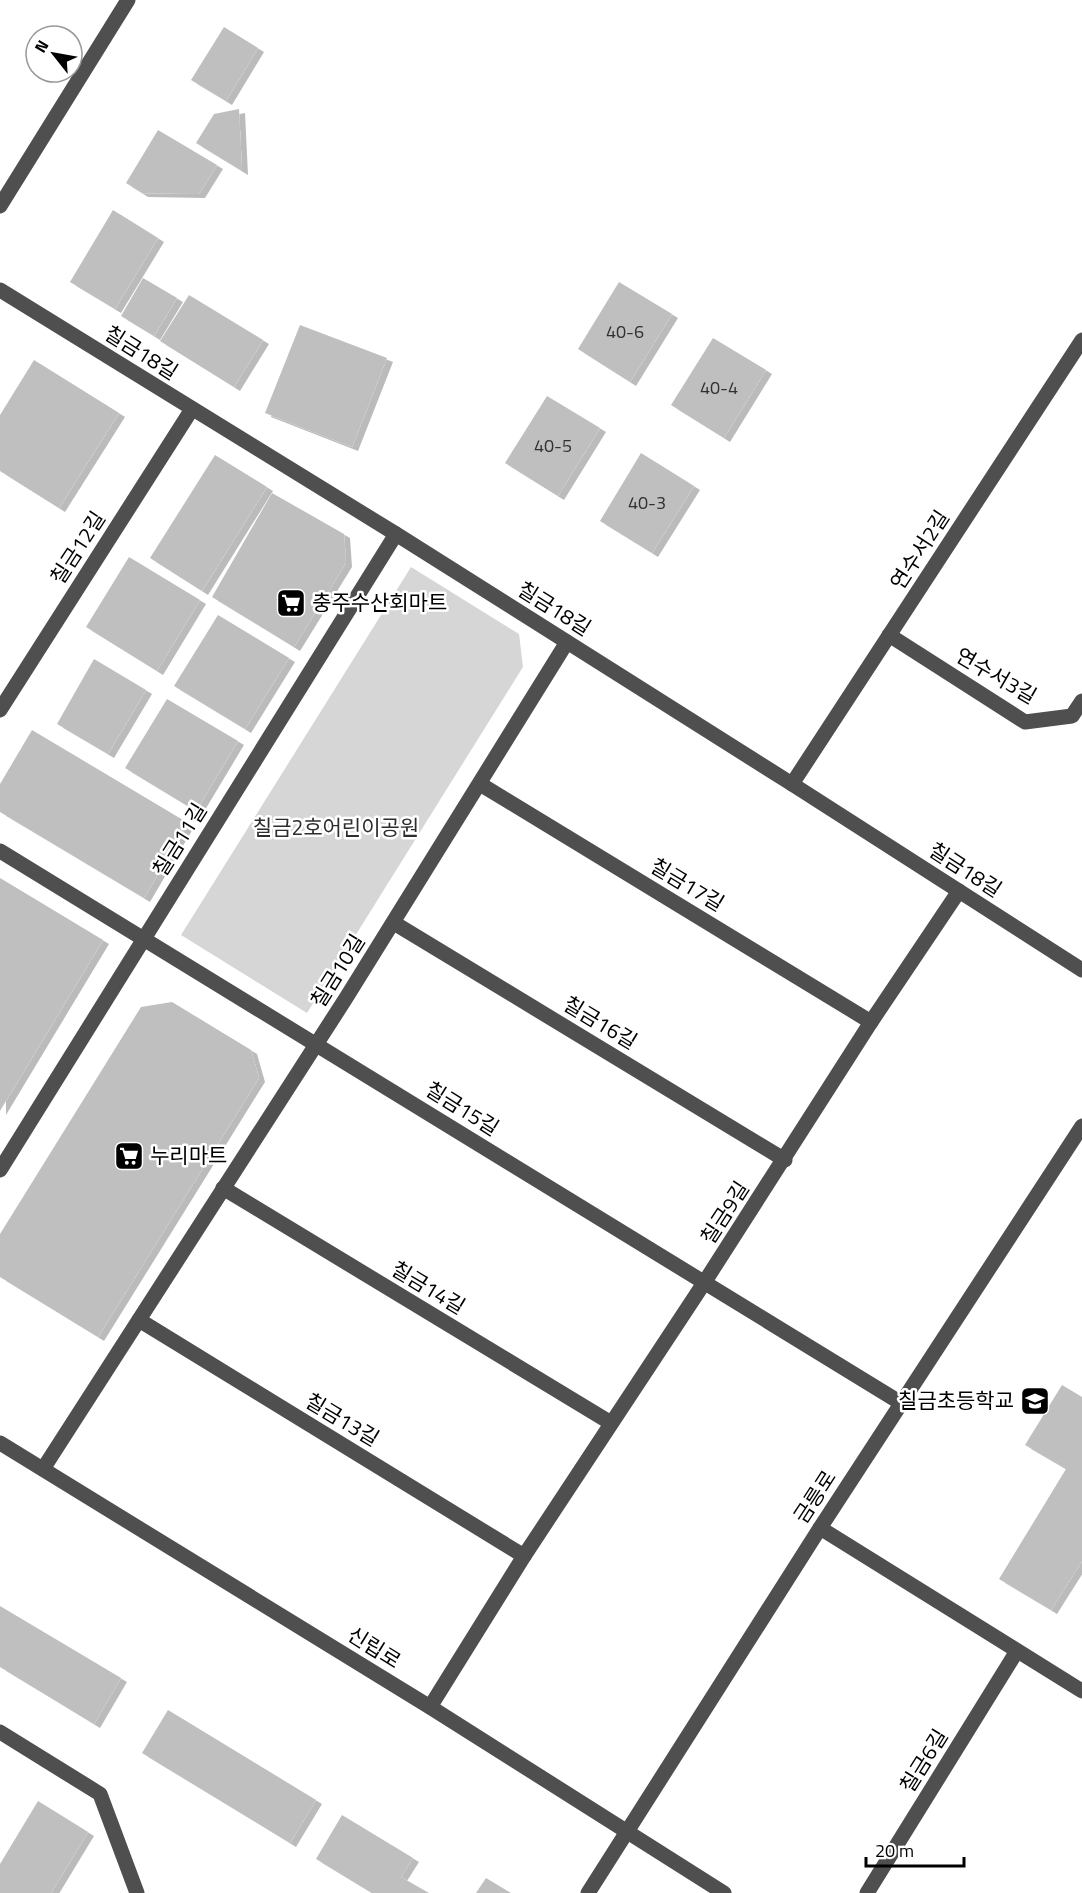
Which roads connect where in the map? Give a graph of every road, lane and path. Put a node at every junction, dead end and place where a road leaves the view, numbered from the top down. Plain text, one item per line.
1 (128, 0) edge
2 (0, 206) edge
3 (0, 290) edge
4 (1082, 340) edge
5 (192, 409) junction
6 (396, 534) junction
7 (889, 635) junction
8 (567, 642) junction
9 (1082, 700) edge
10 (0, 710) edge
11 (480, 784) junction
12 (792, 784) junction
13 (0, 851) edge
14 (959, 891) junction
15 (394, 923) junction
16 (144, 938) junction
17 (1082, 970) edge
18 (871, 1022) junction
19 (316, 1044) junction
20 (1082, 1126) edge
21 (785, 1160) junction
22 (0, 1170) edge
23 (224, 1188) junction
24 (704, 1283) junction
25 (139, 1320) junction
26 (901, 1402) junction
27 (611, 1423) junction
28 (0, 1443) edge
29 (43, 1469) junction
30 (820, 1528) junction
31 (524, 1556) junction
32 (1017, 1651) junction
33 (1082, 1691) edge
34 (430, 1707) junction
35 (1, 1735) edge
36 (626, 1832) junction
37 (132, 1889) edge
38 (588, 1893) edge
39 (724, 1893) edge
40 (867, 1893) edge

1 - 2 street
3 - 5 street, 칠금18길
4 - 7 street, 연수서2길
5 - 6 street, 칠금18길
5 - 10 street, 칠금12길
6 - 8 street, 칠금18길
6 - 16 street, 칠금11길
7 - 9 street, 연수서3길
7 - 12 street, 연수서2길
8 - 11 street, 칠금10길
8 - 12 street, 칠금18길
11 - 15 street, 칠금10길
11 - 18 street, 칠금17길
12 - 14 street, 칠금18길
13 - 16 street, 칠금15길
14 - 17 street, 칠금18길
14 - 18 street, 칠금9길
15 - 19 street, 칠금10길
15 - 21 street, 칠금16길
16 - 19 street, 칠금15길
16 - 22 street, 칠금11길
18 - 21 street, 칠금9길
19 - 23 street, 칠금10길
19 - 24 street, 칠금15길
20 - 26 street, 금릉로
21 - 24 street, 칠금9길
23 - 25 street, 칠금10길
23 - 27 street, 칠금14길
24 - 26 street, 칠금15길
24 - 27 street, 칠금9길
25 - 29 street, 칠금10길
25 - 31 street, 칠금13길
26 - 30 street, 금릉로
27 - 31 street, 칠금9길
28 - 29 street, 신립로
29 - 34 street, 신립로
30 - 32 street
30 - 36 street, 금릉로
31 - 34 street, 칠금9길
32 - 33 street
32 - 40 street, 칠금6길
34 - 36 street, 신립로
35 - 37 street
36 - 38 street, 금릉로
36 - 39 street, 신립로

